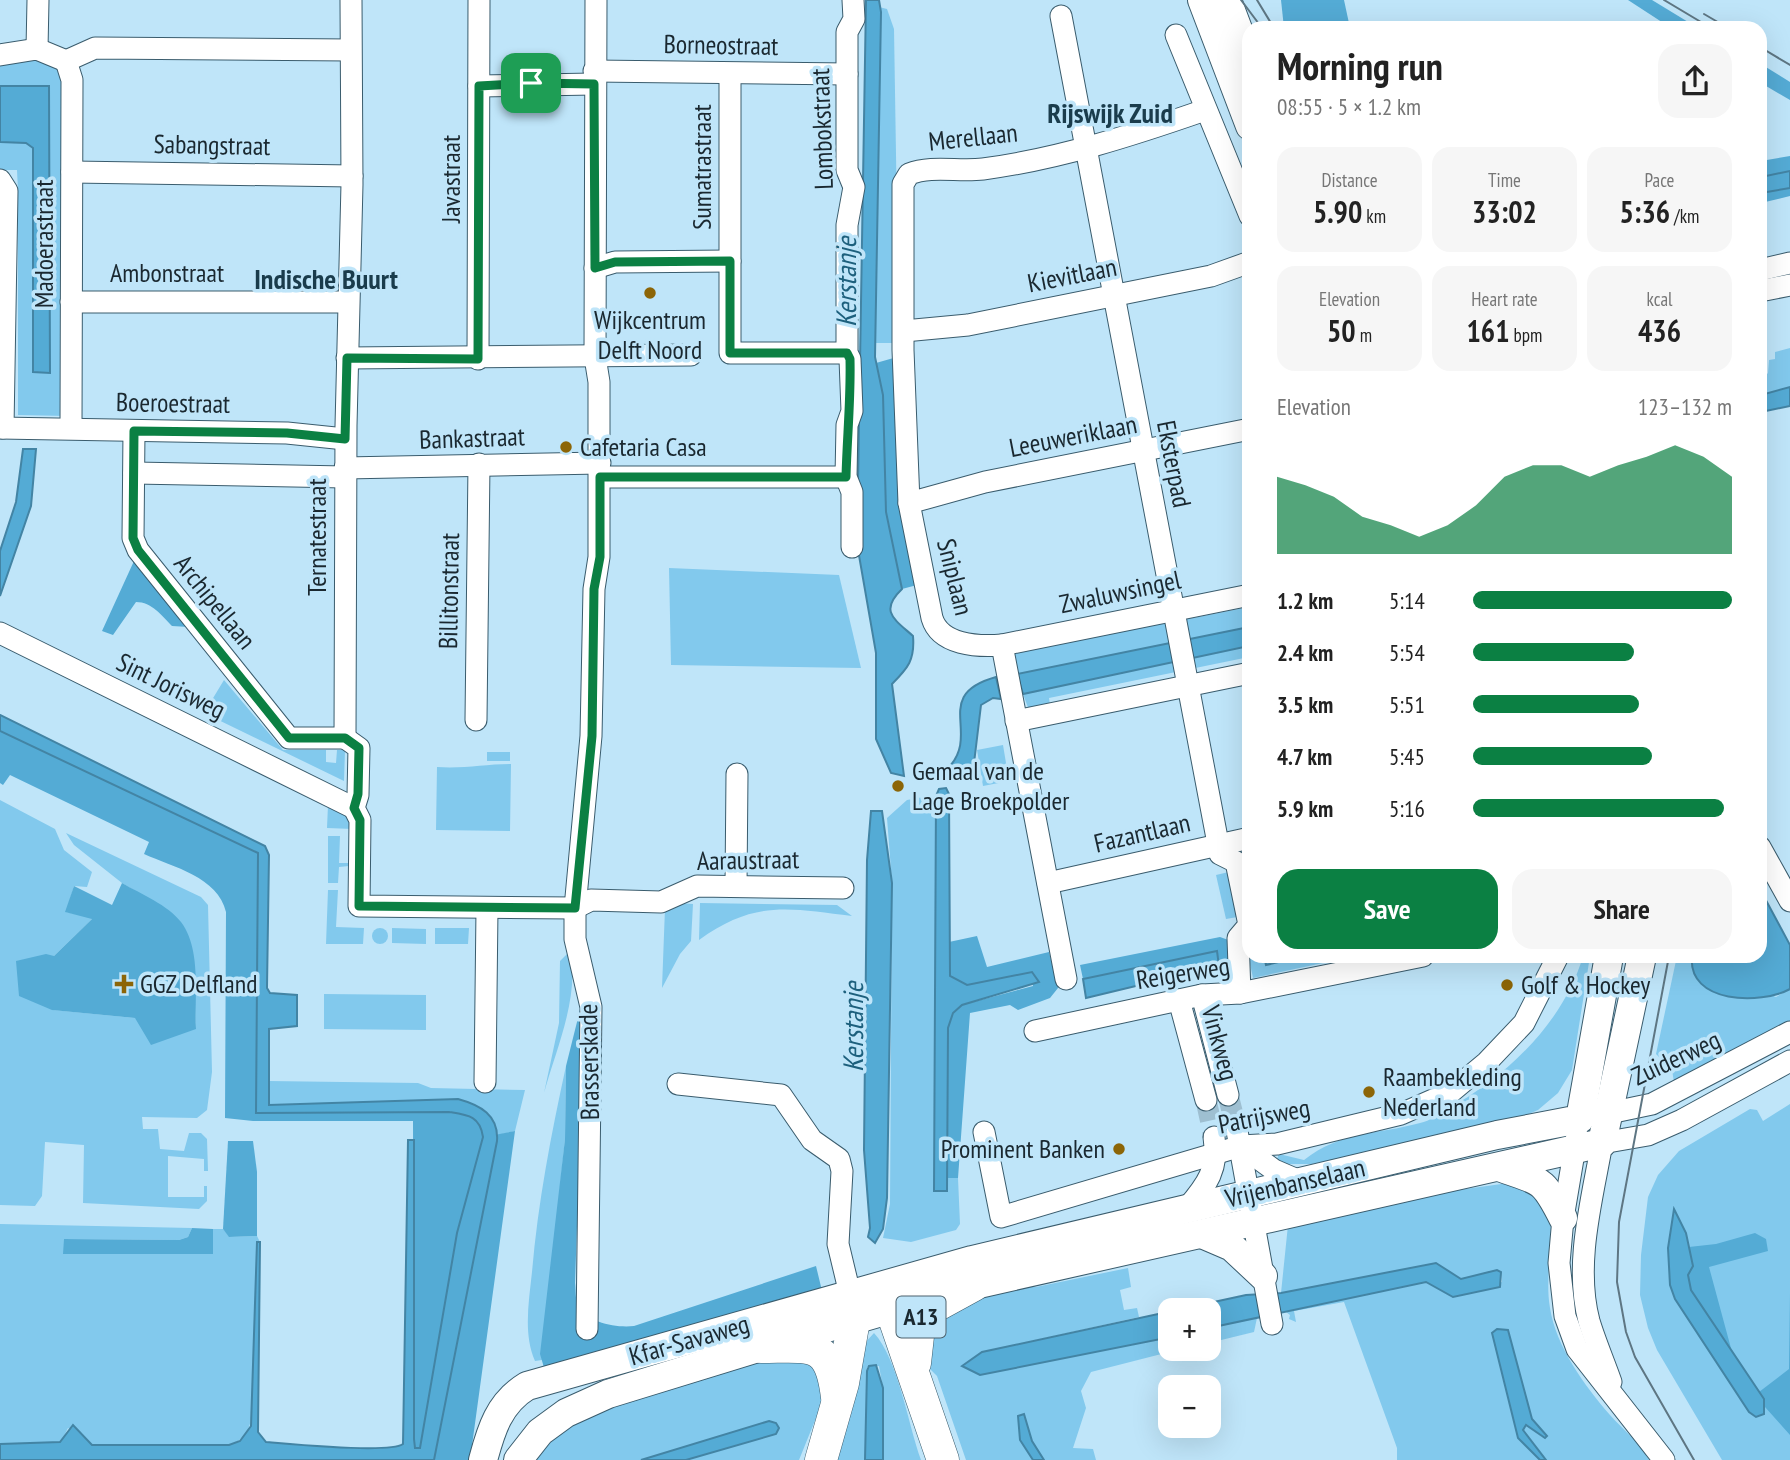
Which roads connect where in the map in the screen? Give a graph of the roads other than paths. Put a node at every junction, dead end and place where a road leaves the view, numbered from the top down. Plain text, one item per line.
1 (38, 0) edge
2 (351, 0) edge
3 (479, 0) edge
4 (596, 0) edge
5 (853, 0) edge
6 (1202, 0) edge
7 (1227, 0) edge
8 (1061, 16) dead end
9 (1176, 34) dead end
10 (1242, 40) edge
11 (37, 49) junction
12 (350, 50) junction
13 (0, 55) edge
14 (66, 61) junction
15 (730, 74) junction
16 (847, 74) junction
17 (594, 77) junction
18 (479, 86) junction
19 (1242, 105) edge
20 (1205, 110) junction
21 (1084, 149) junction
22 (72, 172) junction
23 (909, 174) joint
24 (352, 176) junction
25 (0, 180) edge
26 (1242, 197) edge
27 (730, 261) junction
28 (1790, 263) edge
29 (1242, 265) edge
30 (595, 268) junction
31 (1767, 268) edge
32 (1790, 285) edge
33 (1767, 290) edge
34 (1114, 295) junction
35 (71, 302) junction
36 (347, 302) junction
37 (904, 331) junction
38 (847, 353) junction
39 (691, 355) dead end
40 (595, 357) junction
41 (347, 358) junction
42 (478, 359) junction
43 (2, 428) edge
44 (71, 428) junction
45 (134, 431) junction
46 (1242, 431) edge
47 (345, 439) junction
48 (1143, 451) junction
49 (479, 464) junction
50 (600, 470) junction
51 (345, 472) junction
52 (134, 473) junction
53 (846, 477) junction
54 (909, 502) junction
55 (852, 547) dead end
56 (1242, 596) edge
57 (1173, 609) junction
58 (0, 633) edge
59 (1002, 645) junction
60 (1242, 674) edge
61 (1186, 677) junction
62 (476, 720) dead end
63 (1016, 721) junction
64 (345, 738) junction
65 (737, 775) dead end
66 (354, 808) junction
67 (1242, 840) edge
68 (1218, 845) junction
69 (1767, 859) edge
70 (1048, 883) junction
71 (736, 886) junction
72 (1242, 886) edge
73 (843, 888) dead end
74 (1790, 901) edge
75 (575, 908) junction
76 (487, 909) junction
77 (1242, 934) edge
78 (1388, 963) edge
79 (1554, 963) edge
80 (1608, 963) edge
81 (1641, 963) edge
82 (1066, 979) dead end
83 (1240, 993) junction
84 (1202, 995) junction
85 (1180, 1000) junction
86 (1035, 1031) dead end
87 (1790, 1032) edge
88 (1790, 1061) edge
89 (485, 1082) dead end
90 (678, 1084) dead end
91 (1227, 1095) tunnel mouth
92 (1206, 1100) tunnel mouth
93 (1609, 1113) junction
94 (1580, 1119) junction
95 (984, 1132) dead end
96 (1239, 1139) junction
97 (1602, 1143) junction
98 (1215, 1145) junction
99 (1574, 1151) junction
100 (1497, 1166) junction
101 (1302, 1182) junction
102 (1247, 1194) junction
103 (1187, 1208) junction
104 (1563, 1218) junction
105 (1252, 1222) junction
106 (1204, 1234) junction
107 (1264, 1280) junction
108 (974, 1285) junction
109 (852, 1307) junction
110 (890, 1310) junction
111 (1271, 1321) dead end
112 (587, 1329) dead end
113 (761, 1347) junction
114 (915, 1378) junction
115 (1617, 1397) junction
116 (838, 1403) junction
117 (483, 1460) edge
118 (519, 1460) edge
119 (821, 1460) edge
120 (943, 1460) edge
121 (1664, 1460) edge

1 - 11 street
2 - 12 street, Ternatestraat
3 - 18 street, Javastraat
4 - 17 street, Brasserskade
5 - 16 street, Lombokstraat
6 - 19 main road
7 - 10 main road
8 - 21 street, Eksterpad
9 - 20 street
11 - 13 street
11 - 14 street
12 - 14 street
12 - 24 street, Ternatestraat
14 - 22 street, Madoerastraat
15 - 16 street, Borneostraat
15 - 17 street, Borneostraat
15 - 27 street, Sumatrastraat
16 - 38 street, Lombokstraat
17 - 18 street, Borneostraat
17 - 30 street, Brasserskade
18 - 42 street, Javastraat
20 - 21 street, Merellaan
20 - 26 street
21 - 23 street, Merellaan
21 - 34 street, Eksterpad
22 - 24 street, Sabangstraat
22 - 35 street, Madoerastraat
23 - 37 street, Sniplaan
24 - 36 street, Ternatestraat
25 - 43 street
27 - 30 street
27 - 38 street, Sumatrastraat
28 - 31 street
29 - 34 street, Kievitlaan
30 - 40 street, Brasserskade
32 - 33 street
34 - 37 street, Kievitlaan
34 - 48 street, Eksterpad
35 - 36 street, Ambonstraat
35 - 44 street, Madoerastraat
36 - 41 street, Ternatestraat
37 - 54 street, Sniplaan
38 - 53 street, Lombokstraat
39 - 40 street
40 - 42 street
40 - 50 street, Brasserskade
41 - 42 street
41 - 47 street, Ternatestraat
43 - 44 street, Boeroestraat
44 - 45 street, Boeroestraat
45 - 47 street, Boeroestraat
45 - 52 street, Archipellaan
46 - 48 street, Leeuweriklaan
47 - 51 street, Ternatestraat
48 - 54 street, Leeuweriklaan
48 - 57 street, Eksterpad
49 - 50 street, Bankastraat
49 - 51 street, Bankastraat
49 - 62 street, Billitonstraat
50 - 53 street, Bankastraat
50 - 75 street, Brasserskade
51 - 52 street
51 - 64 street, Ternatestraat
52 - 64 street, Archipellaan
53 - 55 street, Lombokstraat
54 - 59 street, Sniplaan
56 - 57 street, Zwaluwsingel
57 - 59 street, Zwaluwsingel
57 - 61 street, Eksterpad
58 - 66 street, Sint Jorisweg
59 - 63 street
60 - 61 street
61 - 63 street
61 - 68 street, Eksterpad
63 - 70 street
64 - 66 street
65 - 71 street
66 - 76 street
67 - 68 street, Fazantlaan
68 - 70 street, Fazantlaan
68 - 72 street, Eksterpad
69 - 74 street
70 - 82 street
71 - 73 street, Aaraustraat
71 - 75 street, Aaraustraat
75 - 76 street
75 - 112 street, Brasserskade
76 - 89 street
77 - 83 street, Eksterpad
78 - 83 street, Reigerweg
79 - 96 street, Patrijsweg
80 - 94 main road
81 - 93 main road
83 - 84 street, Reigerweg
84 - 85 street, Reigerweg
84 - 91 street, Vinkweg
85 - 86 street, Reigerweg
85 - 92 street, Vinkweg
87 - 93 street, Zuiderweg
88 - 97 street
90 - 109 street
93 - 94 street, Zuiderweg
93 - 97 main road
94 - 99 street
94 - 101 main road, Vrijenbanselaan
95 - 98 street, Patrijsweg
96 - 98 street, Patrijsweg
96 - 101 street
96 - 102 street
97 - 99 main road, Vrijenbanselaan
97 - 115 street
98 - 103 street
99 - 100 main road, Vrijenbanselaan
99 - 104 street
100 - 104 main road
100 - 105 main road, Vrijenbanselaan
101 - 102 main road, Vrijenbanselaan
102 - 103 main road, Vrijenbanselaan
102 - 105 street
103 - 109 main road, Vrijenbanselaan
104 - 115 street
105 - 106 main road, Vrijenbanselaan
105 - 107 street, Vrijenbanselaan
106 - 107 main road
106 - 108 main road, Vrijenbanselaan
107 - 111 street, Vrijenbanselaan
108 - 110 main road, Vrijenbanselaan
108 - 114 highway, A13
109 - 110 highway
109 - 113 main road, Kfar-Savaweg
109 - 116 highway
109 - 117 main road, Kfar-Savaweg
110 - 114 highway, A13
113 - 116 highway
113 - 118 main road, Kfar-Savaweg
114 - 120 highway, A13
115 - 121 street
116 - 119 highway

